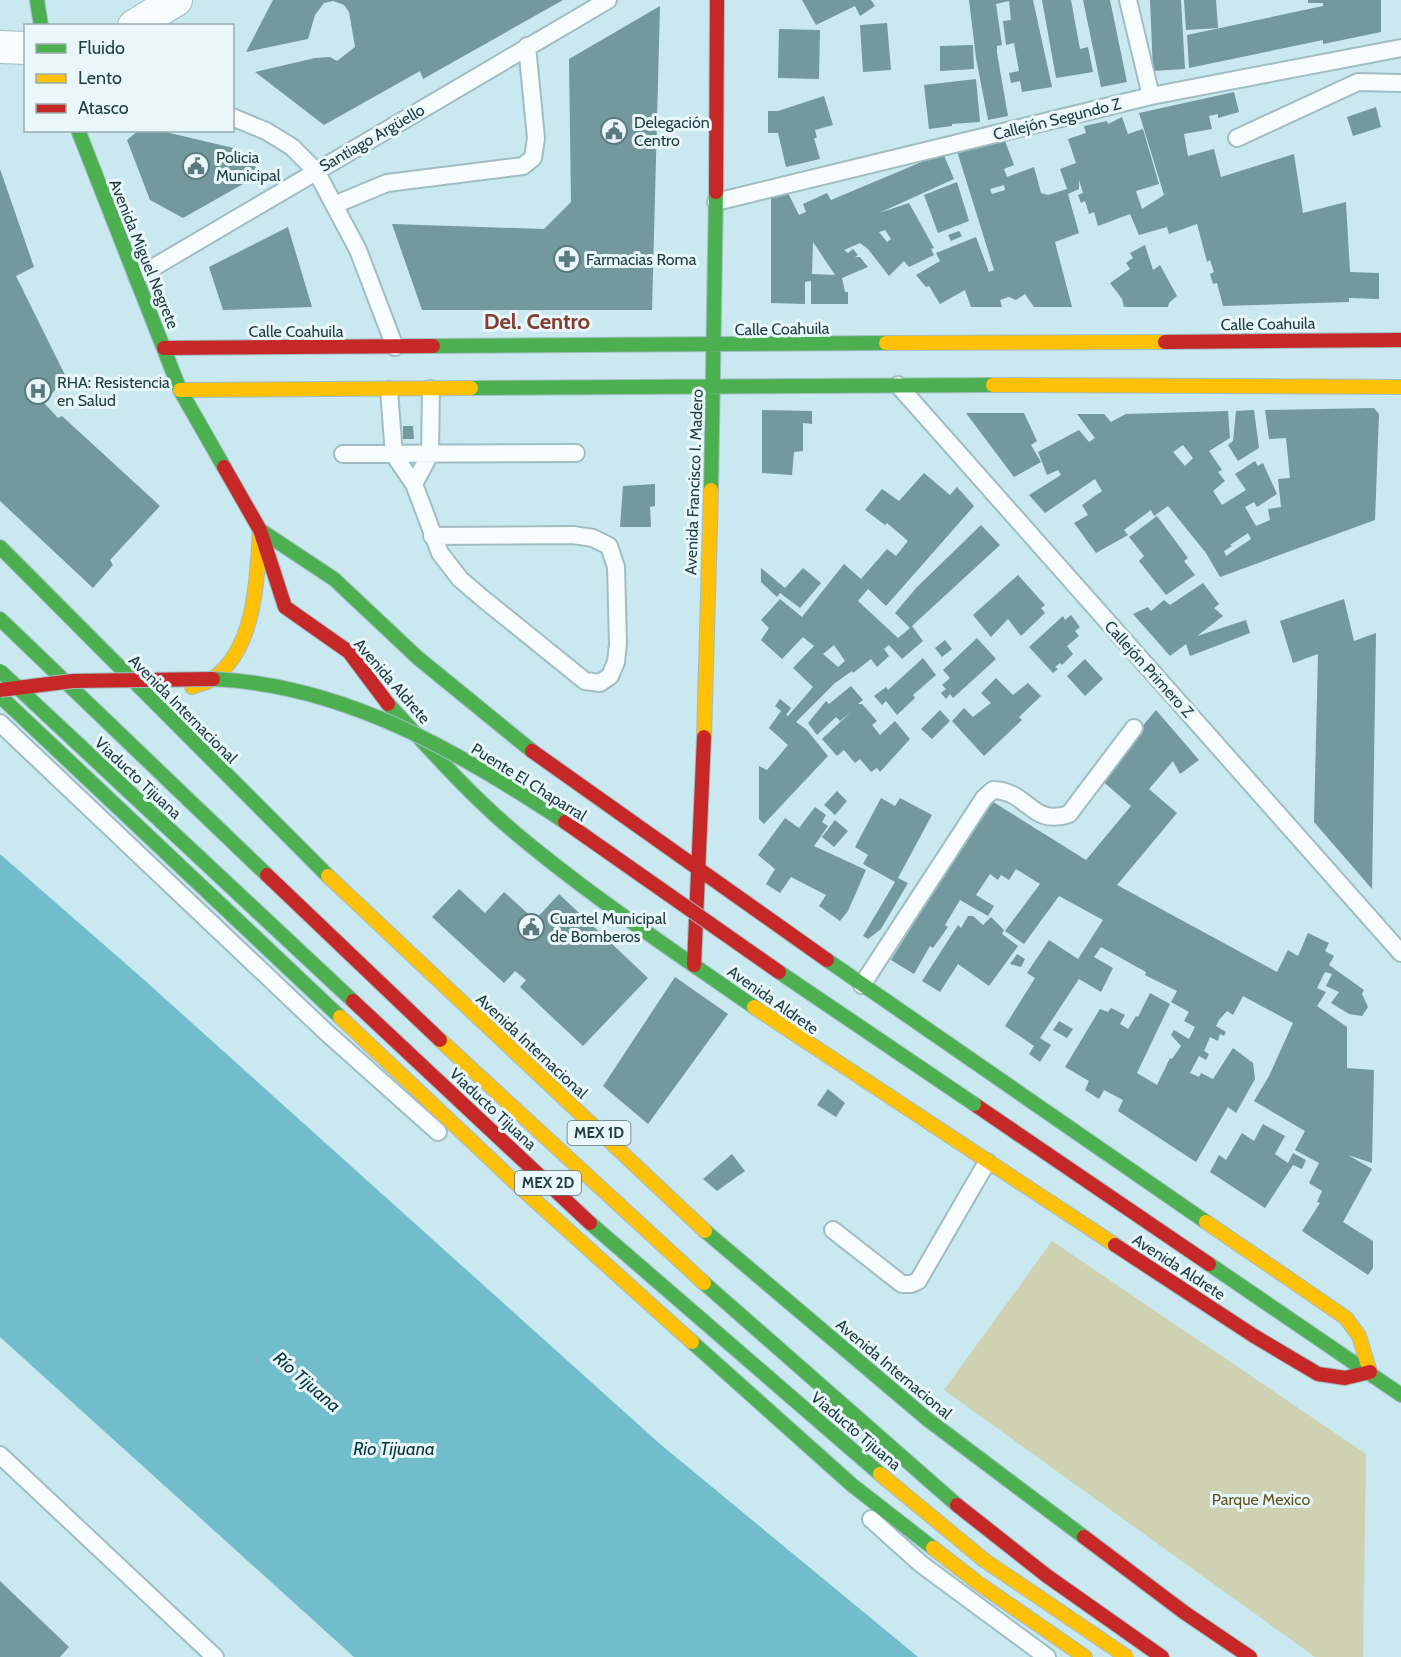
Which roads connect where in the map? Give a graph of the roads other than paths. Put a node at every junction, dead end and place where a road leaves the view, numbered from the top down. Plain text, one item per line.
1 (37, 0) edge
2 (176, 0) edge
3 (608, 0) edge
4 (717, 0) edge
5 (1128, 0) edge
6 (41, 24) edge
7 (137, 24) edge
8 (527, 46) junction
9 (0, 47) edge
10 (24, 48) edge
11 (1401, 48) edge
12 (1401, 83) edge
13 (1151, 96) junction
14 (234, 118) edge
15 (79, 132) edge
16 (1237, 138) dead end
17 (316, 171) junction
18 (716, 202) junction
19 (334, 205) junction
20 (137, 277) junction
21 (1401, 340) edge
22 (714, 346) junction
23 (395, 347) junction
24 (164, 348) junction
25 (898, 385) junction
26 (1401, 387) edge
27 (713, 388) junction
28 (431, 389) junction
29 (180, 390) junction
30 (389, 390) junction
31 (576, 453) dead end
32 (343, 454) dead end
33 (430, 454) junction
34 (394, 455) junction
35 (414, 484) junction
36 (260, 530) junction
37 (432, 536) junction
38 (0, 548) edge
39 (0, 619) edge
40 (0, 671) edge
41 (0, 690) edge
42 (140, 690) junction
43 (0, 696) edge
44 (0, 723) edge
45 (1134, 728) dead end
46 (699, 870) junction
47 (1401, 953) edge
48 (694, 965) junction
49 (862, 985) junction
50 (974, 1104) joint
51 (987, 1162) junction
52 (833, 1230) dead end
53 (1370, 1372) junction
54 (1401, 1395) edge
55 (0, 1455) edge
56 (216, 1657) edge
57 (1047, 1657) edge
58 (1085, 1657) edge
59 (1127, 1657) edge
60 (1162, 1657) edge
61 (1250, 1657) edge

1 - 6 main road
2 - 7 street
3 - 8 lane, Santiago Argüello
4 - 18 main road, Avenida Francisco I. Madero
5 - 13 lane
8 - 17 lane, Santiago Argüello
8 - 19 lane
9 - 10 street
11 - 13 lane, Callejón Segundo Z
12 - 16 lane
13 - 18 lane, Callejón Segundo Z
14 - 17 lane
15 - 20 main road, Avenida Miguel Negrete
17 - 19 lane
17 - 20 lane, Santiago Argüello
18 - 22 main road, Avenida Francisco I. Madero
19 - 23 lane
20 - 24 main road, Avenida Miguel Negrete
21 - 22 main road, Calle Coahuila
22 - 23 main road, Calle Coahuila
22 - 27 main road, Avenida Francisco I. Madero
23 - 24 main road, Calle Coahuila
24 - 29 main road, Avenida Miguel Negrete
25 - 26 main road
25 - 27 main road
25 - 47 lane, Callejón Primero Z
27 - 28 main road
27 - 46 main road, Avenida Francisco I. Madero
28 - 30 main road
28 - 33 lane
29 - 30 main road
29 - 36 main road, Avenida Aldrete
30 - 34 lane
31 - 33 lane
32 - 34 lane
33 - 34 lane
33 - 35 lane
34 - 35 lane
35 - 37 lane
36 - 42 main road
36 - 46 main road, Avenida Aldrete
36 - 48 main road, Avenida Aldrete
37 - 37 lane
38 - 42 main road, Avenida Internacional / MEX 1D
39 - 60 main road, MEX 1D
40 - 59 main road, Viaducto Tijuana / MEX 2D, bridge
41 - 50 main road, Puente El Chaparral, bridge
42 - 61 main road, Avenida Internacional / MEX 1D
43 - 58 main road, MEX 2D
44 - 57 lane
45 - 49 lane
46 - 48 main road, Avenida Francisco I. Madero
46 - 49 main road, Avenida Aldrete
48 - 51 main road, Avenida Aldrete
49 - 53 main road, Avenida Aldrete
50 - 53 main road, Avenida Aldrete
51 - 52 lane
51 - 53 main road, Avenida Aldrete
53 - 54 main road, Avenida Aldrete
55 - 56 lane

